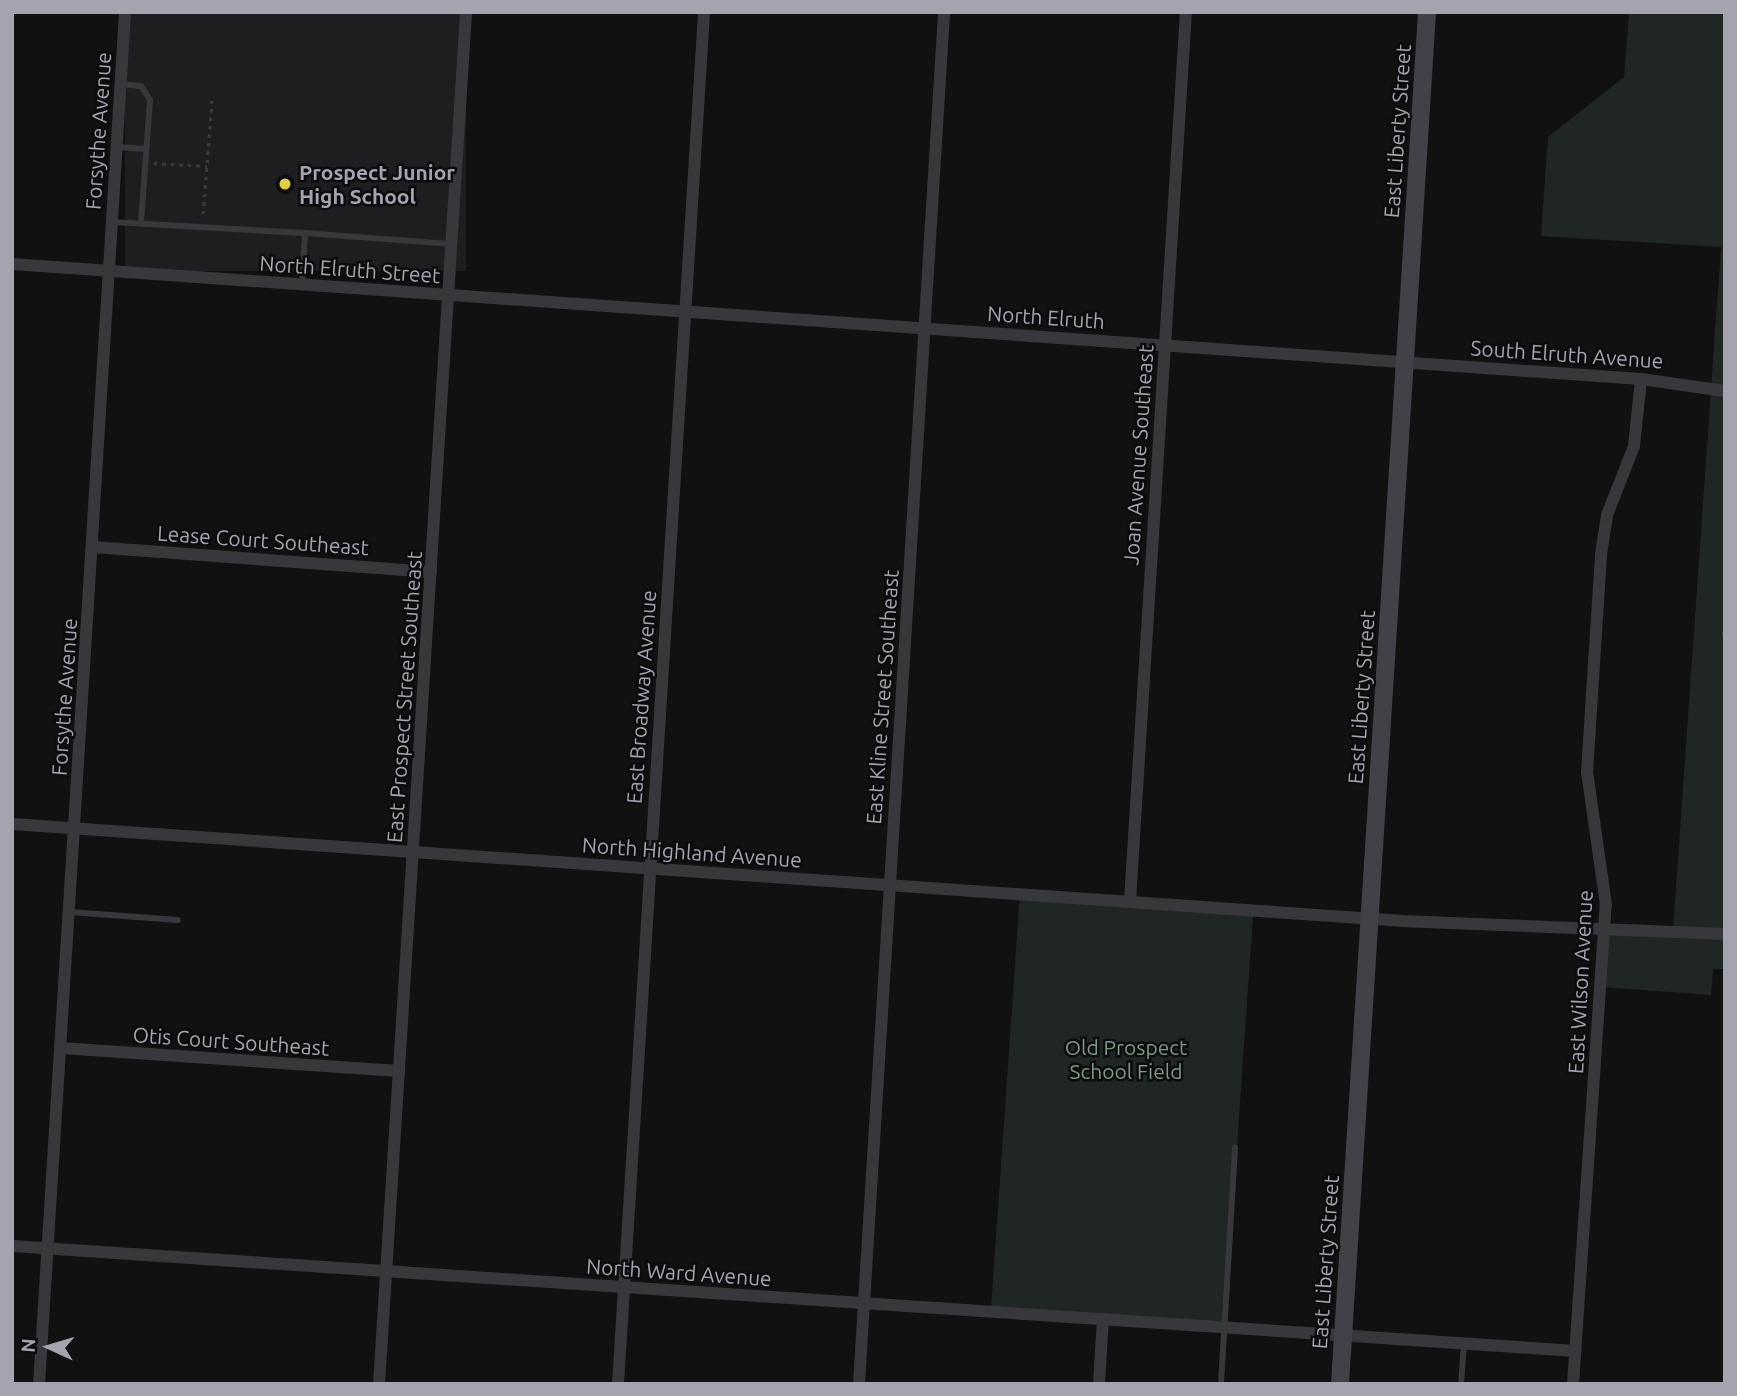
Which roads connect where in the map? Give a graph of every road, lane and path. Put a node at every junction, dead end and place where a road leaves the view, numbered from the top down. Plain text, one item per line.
1 (125, 12) edge
2 (466, 12) edge
3 (704, 12) edge
4 (944, 12) edge
5 (1186, 12) edge
6 (1427, 12) edge
7 (121, 84) junction
8 (212, 99) dead end
9 (117, 147) junction
10 (146, 149) junction
11 (154, 163) dead end
12 (207, 166) junction
13 (204, 214) dead end
14 (112, 222) junction
15 (141, 224) junction
16 (305, 233) junction
17 (452, 244) junction
18 (12, 264) edge
19 (109, 271) junction
20 (302, 285) junction
21 (449, 295) junction
22 (685, 312) junction
23 (925, 328) junction
24 (1165, 345) junction
25 (1405, 362) junction
26 (1641, 379) junction
27 (1725, 391) edge
28 (92, 547) junction
29 (431, 572) junction
30 (12, 824) edge
31 (75, 828) junction
32 (414, 852) junction
33 (650, 868) junction
34 (890, 885) junction
35 (1130, 901) junction
36 (70, 912) junction
37 (1369, 918) junction
38 (178, 920) dead end
39 (1605, 927) junction
40 (1725, 934) edge
41 (61, 1048) junction
42 (399, 1071) junction
43 (1235, 1147) dead end
44 (12, 1246) edge
45 (48, 1248) junction
46 (386, 1271) junction
47 (624, 1287) junction
48 (864, 1304) junction
49 (1103, 1319) junction
50 (1224, 1327) junction
51 (1343, 1335) junction
52 (1464, 1344) junction
53 (1575, 1351) junction
54 (39, 1384) edge
55 (379, 1384) edge
56 (618, 1384) edge
57 (859, 1384) edge
58 (1099, 1384) edge
59 (1221, 1384) edge
60 (1340, 1384) edge
61 (1461, 1384) edge
62 (1573, 1384) edge

1 - 7 street, Forsythe Avenue
2 - 17 street, East Prospect Street Southeast
3 - 22 street, East Broadway Avenue
4 - 23 street, East Kline Street Southeast
5 - 24 street, Joan Avenue Southeast
6 - 25 street, East Liberty Street
7 - 9 street, Forsythe Avenue
7 - 10 lane
8 - 12 path
9 - 10 lane
9 - 14 street, Forsythe Avenue
10 - 15 lane
11 - 12 path
12 - 13 path
14 - 15 lane
14 - 19 street, Forsythe Avenue
15 - 16 lane
16 - 17 lane
16 - 20 lane
17 - 21 street, East Prospect Street Southeast
18 - 19 street, North Elruth Street
19 - 20 street, North Elruth Street
19 - 28 street, Forsythe Avenue
20 - 21 street, North Elruth Street
21 - 22 street, North Elruth Street
21 - 29 street, East Prospect Street Southeast
22 - 23 street, North Elruth
22 - 33 street, East Broadway Avenue
23 - 24 street, North Elruth
23 - 34 street, East Kline Street Southeast
24 - 25 street, North Elruth
24 - 35 street, Joan Avenue Southeast
25 - 26 street, South Elruth Avenue
25 - 37 street, East Liberty Street
26 - 27 street, South Elruth Avenue
26 - 39 street, East Wilson Avenue
28 - 29 street, Lease Court Southeast
28 - 31 street, Forsythe Avenue
29 - 32 street, East Prospect Street Southeast
30 - 31 street, North Highland Avenue
31 - 32 street, North Highland Avenue
31 - 36 street, Forsythe Avenue
32 - 33 street, North Highland Avenue
32 - 42 street, East Prospect Street Southeast
33 - 34 street, North Highland Avenue
33 - 47 street, East Broadway Avenue
34 - 35 street, North Highland Avenue
34 - 48 street, East Kline Street Southeast
35 - 37 street, North Highland Avenue
36 - 38 lane
36 - 41 street, Forsythe Avenue
37 - 39 street, North Highland Avenue
37 - 51 street, East Liberty Street
39 - 40 street, North Highland Avenue
39 - 53 street, East Wilson Avenue
41 - 42 street, Otis Court Southeast
41 - 45 street, Forsythe Avenue
42 - 46 street, East Prospect Street Southeast
43 - 50 lane
44 - 45 street, North Ward Avenue
45 - 46 street, North Ward Avenue
45 - 54 street, Forsythe Avenue
46 - 47 street, North Ward Avenue
46 - 55 street, East Prospect Street Southeast
47 - 48 street, North Ward Avenue
47 - 56 street, East Broadway Avenue
48 - 49 street, North Ward Avenue
48 - 57 street, East Kline Street Southeast
49 - 50 street, North Ward Avenue
49 - 58 street
50 - 51 street, North Ward Avenue
50 - 59 lane
51 - 52 street, North Ward Avenue
51 - 60 street, East Liberty Street
52 - 53 street, North Ward Avenue
52 - 61 lane
53 - 62 street, East Wilson Avenue

